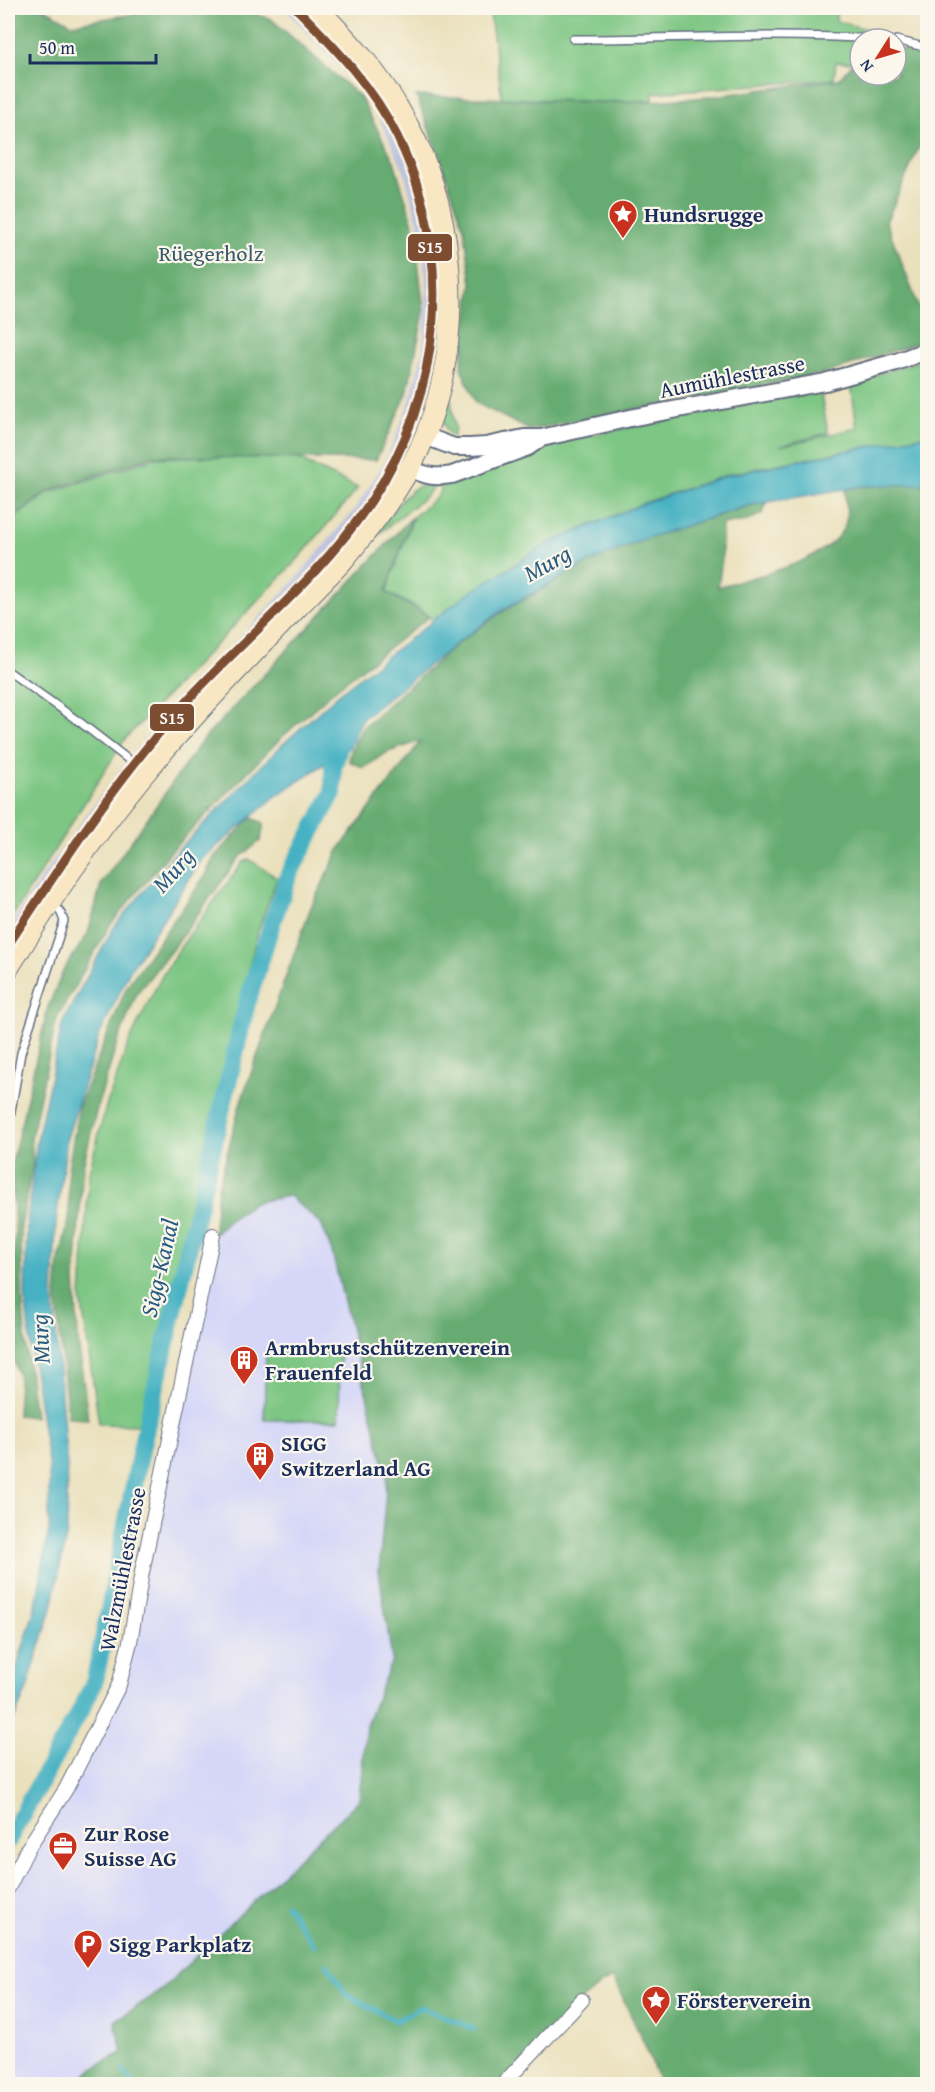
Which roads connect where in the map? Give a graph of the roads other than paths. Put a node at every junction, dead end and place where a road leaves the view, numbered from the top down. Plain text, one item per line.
1 (318, 8) edge
2 (848, 37) edge
3 (573, 39) dead end
4 (908, 43) edge
5 (927, 48) edge
6 (927, 350) edge
7 (424, 436) junction
8 (541, 438) junction
9 (410, 468) junction
10 (8, 671) edge
11 (145, 773) junction
12 (50, 903) junction
13 (8, 969) edge
14 (8, 1129) edge
15 (213, 1235) dead end
16 (8, 1888) edge
17 (582, 2000) dead end
18 (503, 2085) edge

1 - 7 main road
2 - 3 lane
4 - 5 lane
6 - 8 street, Aumühlestrasse
7 - 8 street, Aumühlestrasse
7 - 9 main road
8 - 9 street, Aumühlestrasse
9 - 11 main road
10 - 11 lane
11 - 12 main road
12 - 13 main road
12 - 14 lane
15 - 16 street, Walzmühlestrasse
17 - 18 street

